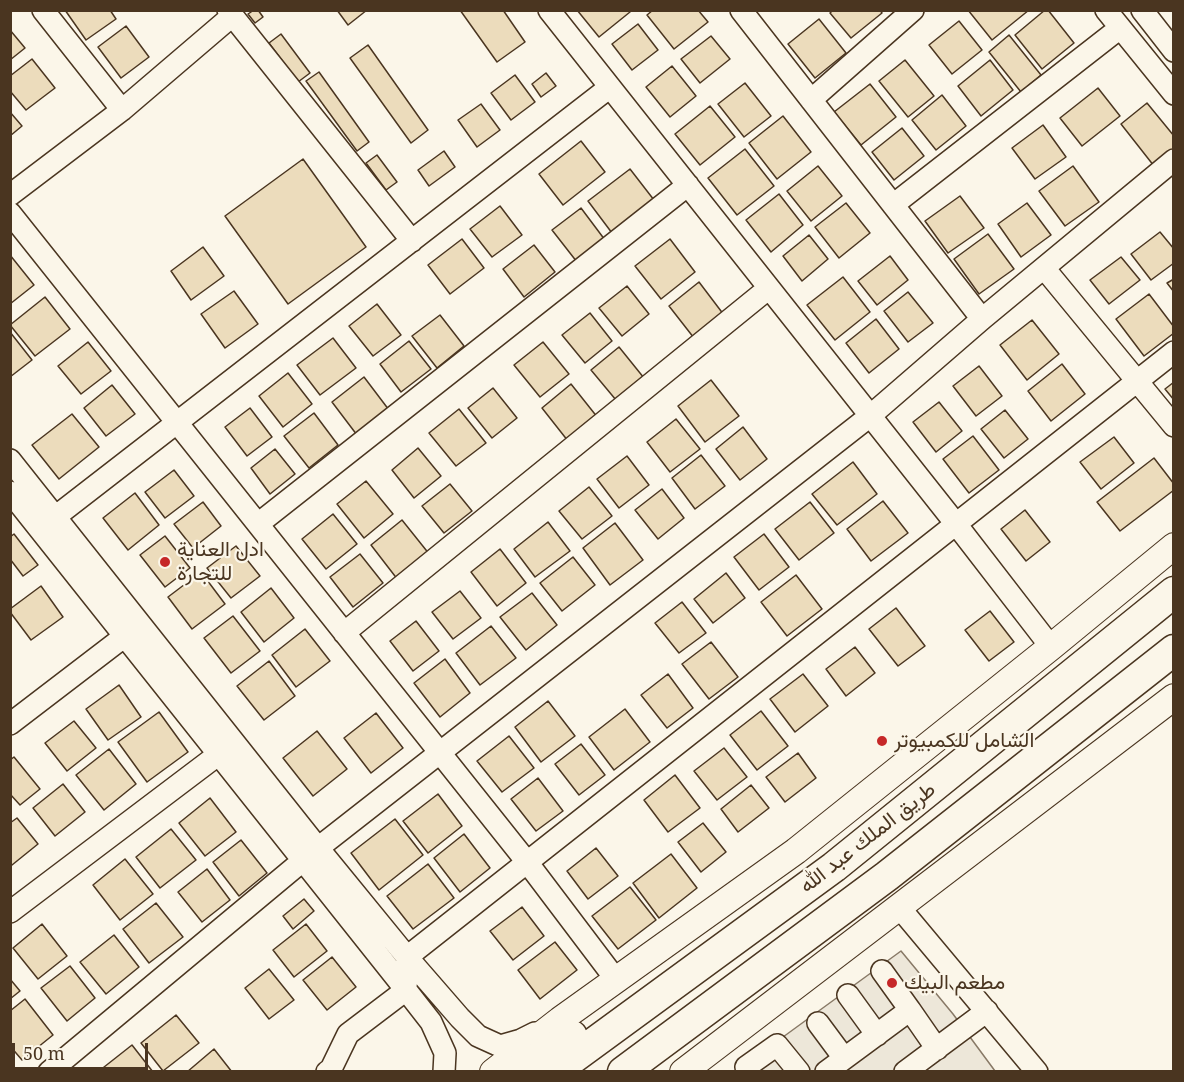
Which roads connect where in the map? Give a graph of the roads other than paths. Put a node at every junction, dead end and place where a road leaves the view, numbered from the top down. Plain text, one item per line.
1 (43, 10) edge
2 (549, 10) edge
3 (741, 10) edge
4 (913, 10) edge
5 (1106, 10) edge
6 (1142, 10) edge
7 (230, 13) edge
8 (1120, 28) junction
9 (1173, 51) edge
10 (610, 87) junction
11 (1173, 94) edge
12 (811, 100) junction
13 (122, 110) junction
14 (1173, 160) edge
15 (688, 185) junction
16 (10, 195) edge
17 (893, 205) junction
18 (10, 213) edge
19 (412, 241) junction
20 (1044, 268) junction
21 (769, 288) junction
22 (982, 319) junction
23 (1173, 352) edge
24 (1137, 381) junction
25 (870, 416) junction
26 (177, 423) junction
27 (1173, 426) edge
28 (10, 460) edge
29 (10, 492) edge
30 (47, 522) junction
31 (258, 524) junction
32 (956, 524) junction
33 (1173, 546) edge
34 (1173, 592) edge
35 (344, 633) junction
36 (125, 636) junction
37 (1051, 647) junction
38 (1173, 650) edge
39 (1173, 697) edge
40 (10, 724) edge
41 (439, 753) junction
42 (219, 754) junction
43 (311, 854) junction
44 (527, 862) junction
45 (834, 867) junction
46 (899, 907) junction
47 (10, 912) edge
48 (407, 957) junction
49 (882, 971) dead end
50 (617, 981) junction
51 (406, 990) junction
52 (848, 995) dead end
53 (910, 1010) junction
54 (987, 1011) junction
55 (561, 1020) junction
56 (818, 1023) dead end
57 (877, 1035) junction
58 (937, 1049) junction
59 (844, 1058) junction
60 (915, 1069) edge
61 (745, 1070) edge
62 (49, 1071) edge
63 (327, 1071) edge
64 (444, 1071) edge
65 (493, 1071) edge
66 (515, 1071) edge
67 (554, 1071) edge
68 (623, 1071) edge
69 (683, 1071) edge
70 (799, 1071) edge
71 (826, 1071) edge
72 (1036, 1071) edge

1 - 13 street
2 - 10 street
3 - 12 street
4 - 12 street
5 - 8 street
6 - 9 street
7 - 13 street
7 - 19 street
8 - 11 street
8 - 17 street
10 - 15 street
10 - 19 street
12 - 17 street
13 - 16 street
14 - 20 street
15 - 21 street
15 - 31 street
17 - 22 street
18 - 26 street
19 - 26 street
20 - 22 street
20 - 24 street
21 - 25 street
21 - 35 street
22 - 25 street
23 - 24 street
24 - 27 street
24 - 32 street
25 - 32 street
25 - 41 street
26 - 30 street
26 - 31 street
28 - 30 street
29 - 30 street
30 - 36 street
30 - 43 street
31 - 35 street
32 - 37 street
32 - 44 street
33 - 37 main road
34 - 45 highway, طريق الملك عبد الله
35 - 41 street
36 - 40 street
36 - 42 street
37 - 50 main road
38 - 68 highway, طريق الملك عبد الله
39 - 46 main road
41 - 43 street
41 - 44 street
42 - 43 street
42 - 47 street
43 - 48 street
43 - 51 street
43 - 62 street
44 - 48 street
44 - 50 street
45 - 66 highway
45 - 67 highway, طريق الملك عبد الله
46 - 54 street
46 - 69 main road
48 - 51 street
48 - 55 street
49 - 53 street
50 - 55 main road
51 - 63 street
51 - 64 street
52 - 57 street
53 - 57 street
53 - 58 street
54 - 58 street
54 - 72 street
55 - 65 main road
56 - 59 street
57 - 59 street
58 - 60 street
59 - 71 street
61 - 70 street

